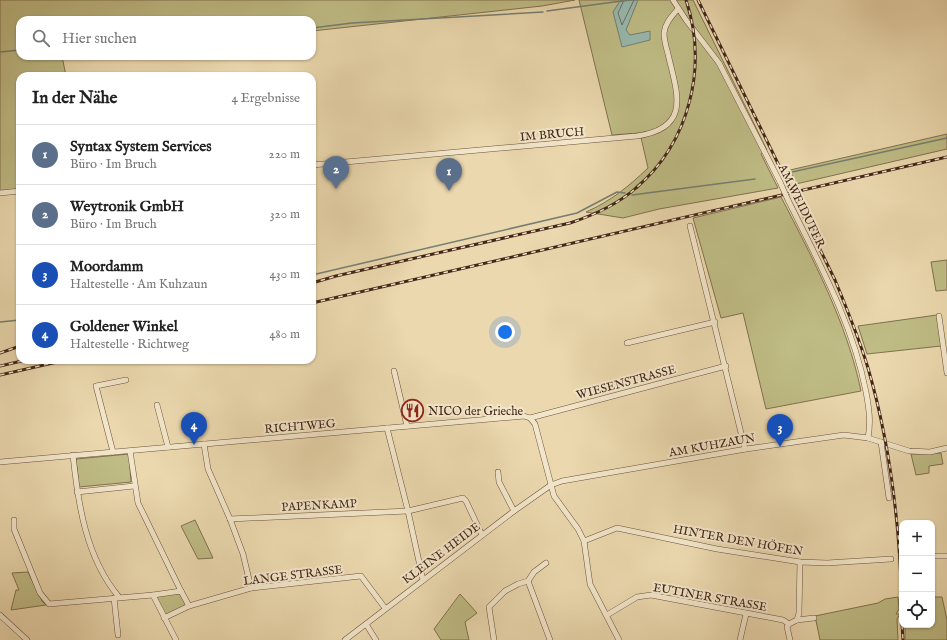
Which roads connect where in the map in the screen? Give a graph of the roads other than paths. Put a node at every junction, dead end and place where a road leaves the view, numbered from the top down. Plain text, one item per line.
1 (673, 0) edge
2 (678, 9) junction
3 (316, 165) edge
4 (16, 191) edge
5 (0, 193) edge
6 (690, 226) dead end
7 (938, 316) dead end
8 (715, 322) junction
9 (627, 343) dead end
10 (726, 366) junction
11 (394, 371) dead end
12 (947, 373) edge
13 (126, 380) dead end
14 (157, 405) dead end
15 (530, 418) junction
16 (407, 426) junction
17 (387, 428) junction
18 (868, 438) junction
19 (881, 442) junction
20 (204, 444) junction
21 (168, 447) junction
22 (947, 448) edge
23 (745, 449) junction
24 (130, 451) junction
25 (113, 452) junction
26 (73, 456) junction
27 (0, 462) edge
28 (498, 472) dead end
29 (551, 485) junction
30 (134, 486) junction
31 (77, 492) junction
32 (889, 498) dead end
33 (408, 511) junction
34 (514, 511) junction
35 (230, 519) junction
36 (14, 520) dead end
37 (482, 535) junction
38 (584, 541) junction
39 (935, 556) edge
40 (947, 556) edge
41 (891, 559) dead end
42 (800, 562) junction
43 (546, 563) dead end
44 (422, 580) junction
45 (528, 581) junction
46 (251, 588) junction
47 (181, 591) junction
48 (153, 595) junction
49 (117, 597) junction
50 (189, 606) junction
51 (385, 608) junction
52 (746, 614) junction
53 (607, 616) junction
54 (1, 617) edge
55 (164, 618) junction
56 (814, 618) dead end
57 (797, 620) junction
58 (366, 624) junction
59 (789, 624) junction
60 (118, 635) dead end
61 (27, 640) edge
62 (176, 640) edge
63 (345, 640) edge
64 (376, 640) edge
65 (494, 640) edge
66 (550, 640) edge
67 (619, 640) edge
68 (740, 640) edge
69 (790, 640) edge

1 - 2 street, AM WEIDUFER
2 - 3 street, IM BRUCH
2 - 18 street, AM WEIDUFER, bridge
4 - 5 street
6 - 8 street
7 - 12 street
8 - 9 street
8 - 10 street
10 - 15 street, WIESENSTRASSE
10 - 23 street
11 - 16 street
13 - 25 street
14 - 21 street
15 - 16 street, RICHTWEG
15 - 29 street
16 - 17 street, RICHTWEG
17 - 20 street, RICHTWEG
17 - 33 street
18 - 19 street, AM KUHZAUN
18 - 23 street, AM KUHZAUN
19 - 22 street, AM KUHZAUN
19 - 32 street
20 - 21 street, RICHTWEG
20 - 35 street
21 - 24 street, RICHTWEG
23 - 29 street, AM KUHZAUN
24 - 25 street, RICHTWEG
24 - 30 street
25 - 26 street, RICHTWEG
26 - 27 street, RICHTWEG
26 - 31 street
28 - 34 street
29 - 34 street, KLEINE HEIDE
29 - 38 street
30 - 31 street
30 - 47 street
31 - 49 street
33 - 35 street, PAPENKAMP
33 - 37 street, PAPENKAMP
33 - 44 street
34 - 37 street, KLEINE HEIDE
35 - 46 street
36 - 49 street
37 - 44 street, KLEINE HEIDE
38 - 42 street, HINTER DEN HÖFEN
38 - 53 street
39 - 40 street
41 - 42 street, HINTER DEN HÖFEN
42 - 57 street
43 - 45 street
44 - 51 street, KLEINE HEIDE
45 - 65 street
45 - 66 street
46 - 50 street, LANGE STRASSE
46 - 51 street, LANGE STRASSE
47 - 48 street
47 - 50 street
48 - 49 street
48 - 55 street
49 - 60 street
50 - 55 street, LANGE STRASSE
51 - 58 street, KLEINE HEIDE
52 - 53 street, EUTINER STRASSE
52 - 59 street, EUTINER STRASSE
52 - 68 street
53 - 67 street
54 - 61 street
55 - 62 street
56 - 57 street
57 - 59 street
58 - 63 street, KLEINE HEIDE
58 - 64 street
59 - 69 street

